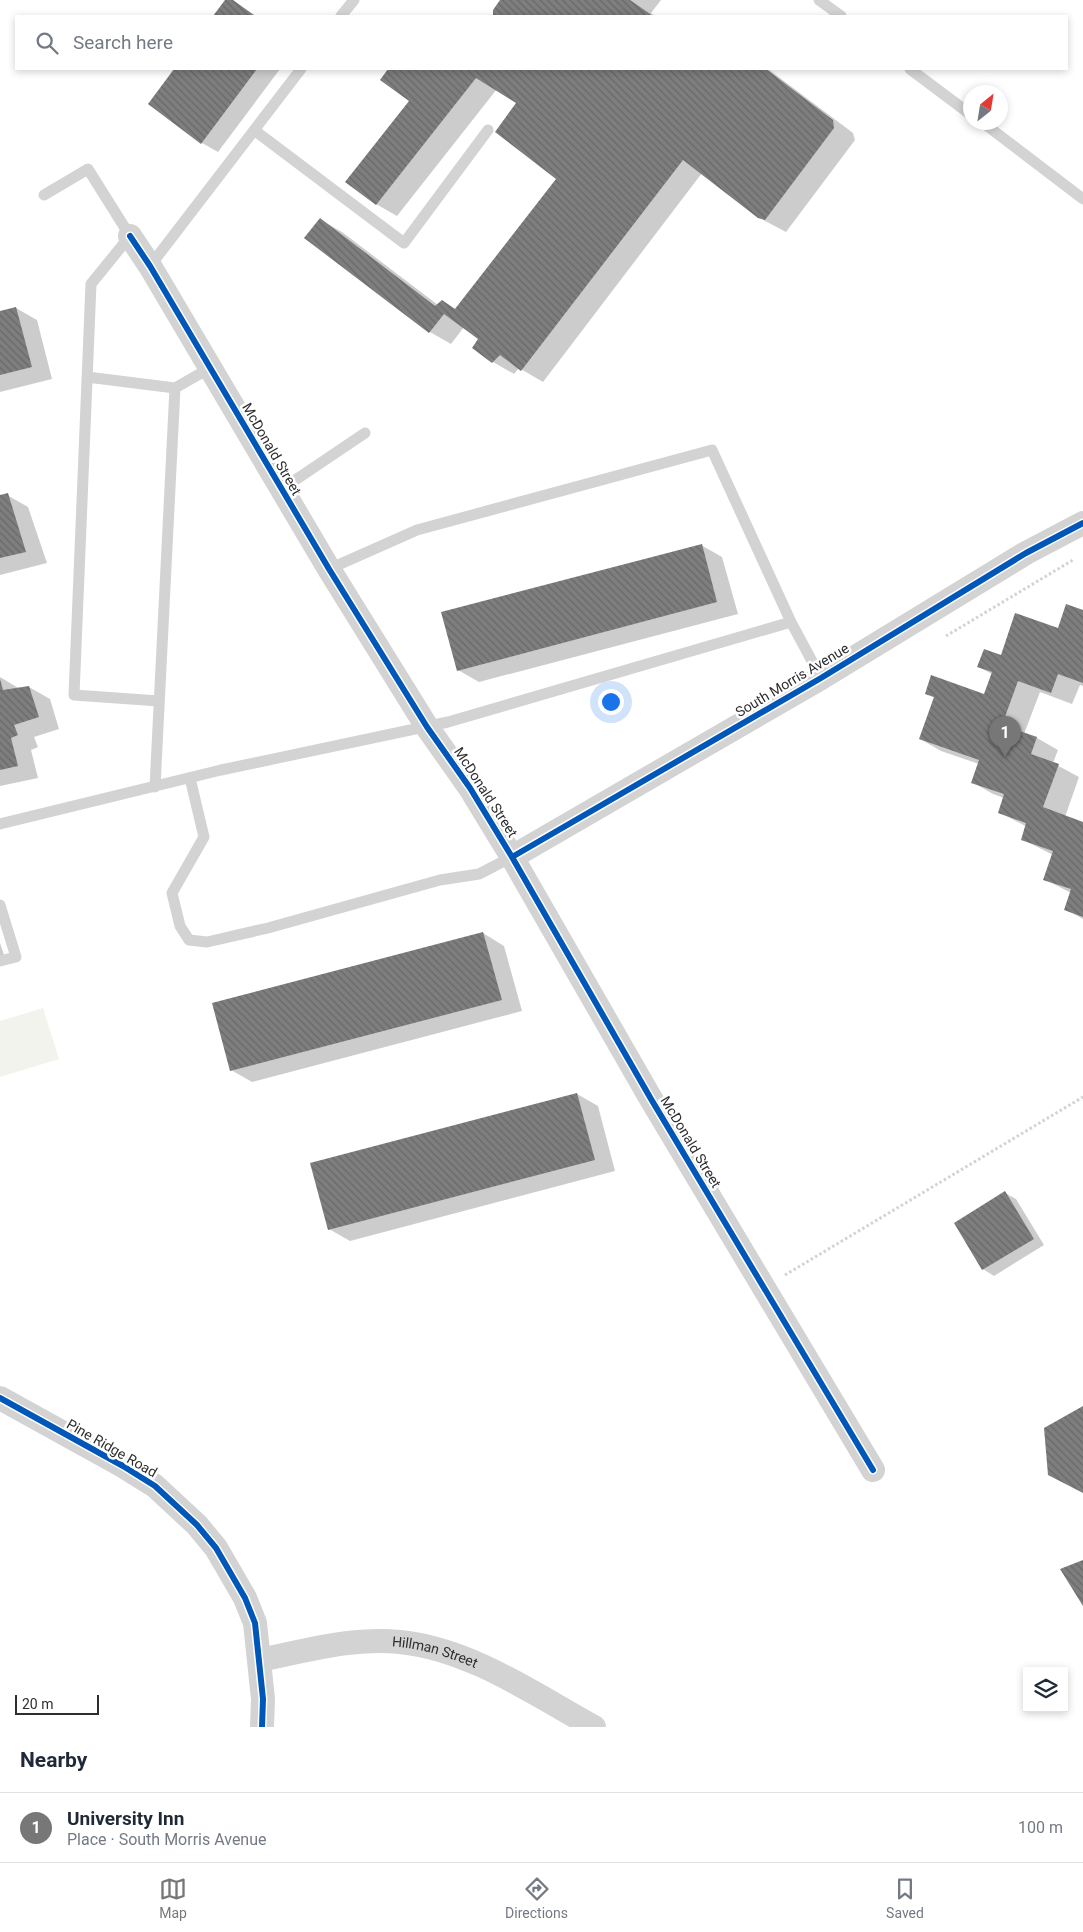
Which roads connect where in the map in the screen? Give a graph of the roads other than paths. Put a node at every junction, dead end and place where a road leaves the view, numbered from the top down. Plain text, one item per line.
1 (354, 0) edge
2 (819, 0) edge
3 (342, 15) edge
4 (840, 15) edge
5 (300, 70) edge
6 (911, 70) edge
7 (963, 109) edge
8 (254, 130) junction
9 (488, 130) dead end
10 (992, 130) edge
11 (44, 195) dead end
12 (1083, 199) edge
13 (130, 236) junction
14 (150, 266) junction
15 (210, 368) junction
16 (87, 377) junction
17 (175, 388) junction
18 (365, 433) dead end
19 (282, 489) junction
20 (1083, 523) edge
21 (329, 569) junction
22 (792, 622) junction
23 (821, 678) junction
24 (160, 702) junction
25 (427, 727) junction
26 (190, 778) junction
27 (155, 787) junction
28 (0, 824) edge
29 (512, 857) junction
30 (0, 905) edge
31 (0, 962) edge
32 (0, 1398) edge
33 (873, 1470) dead end
34 (260, 1660) junction
35 (262, 1727) edge
36 (594, 1727) edge

1 - 3 lane
2 - 4 lane
5 - 8 lane
6 - 7 lane
8 - 9 lane
8 - 14 lane
10 - 12 lane
11 - 13 lane
13 - 14 street, McDonald Street
13 - 16 lane
14 - 15 street, McDonald Street
15 - 17 lane
15 - 19 street, McDonald Street
16 - 17 lane
16 - 24 lane
17 - 24 lane
18 - 19 lane
19 - 21 street, McDonald Street
20 - 23 street, South Morris Avenue
21 - 22 lane
21 - 25 street, McDonald Street
22 - 23 lane
22 - 25 lane
23 - 29 street, South Morris Avenue
24 - 27 lane
25 - 26 lane
25 - 29 street, McDonald Street
26 - 27 lane
26 - 29 lane
27 - 28 lane
29 - 33 street, McDonald Street
30 - 31 lane
32 - 34 street, Pine Ridge Road
34 - 35 street, Pine Ridge Road
34 - 36 street, Hillman Street

